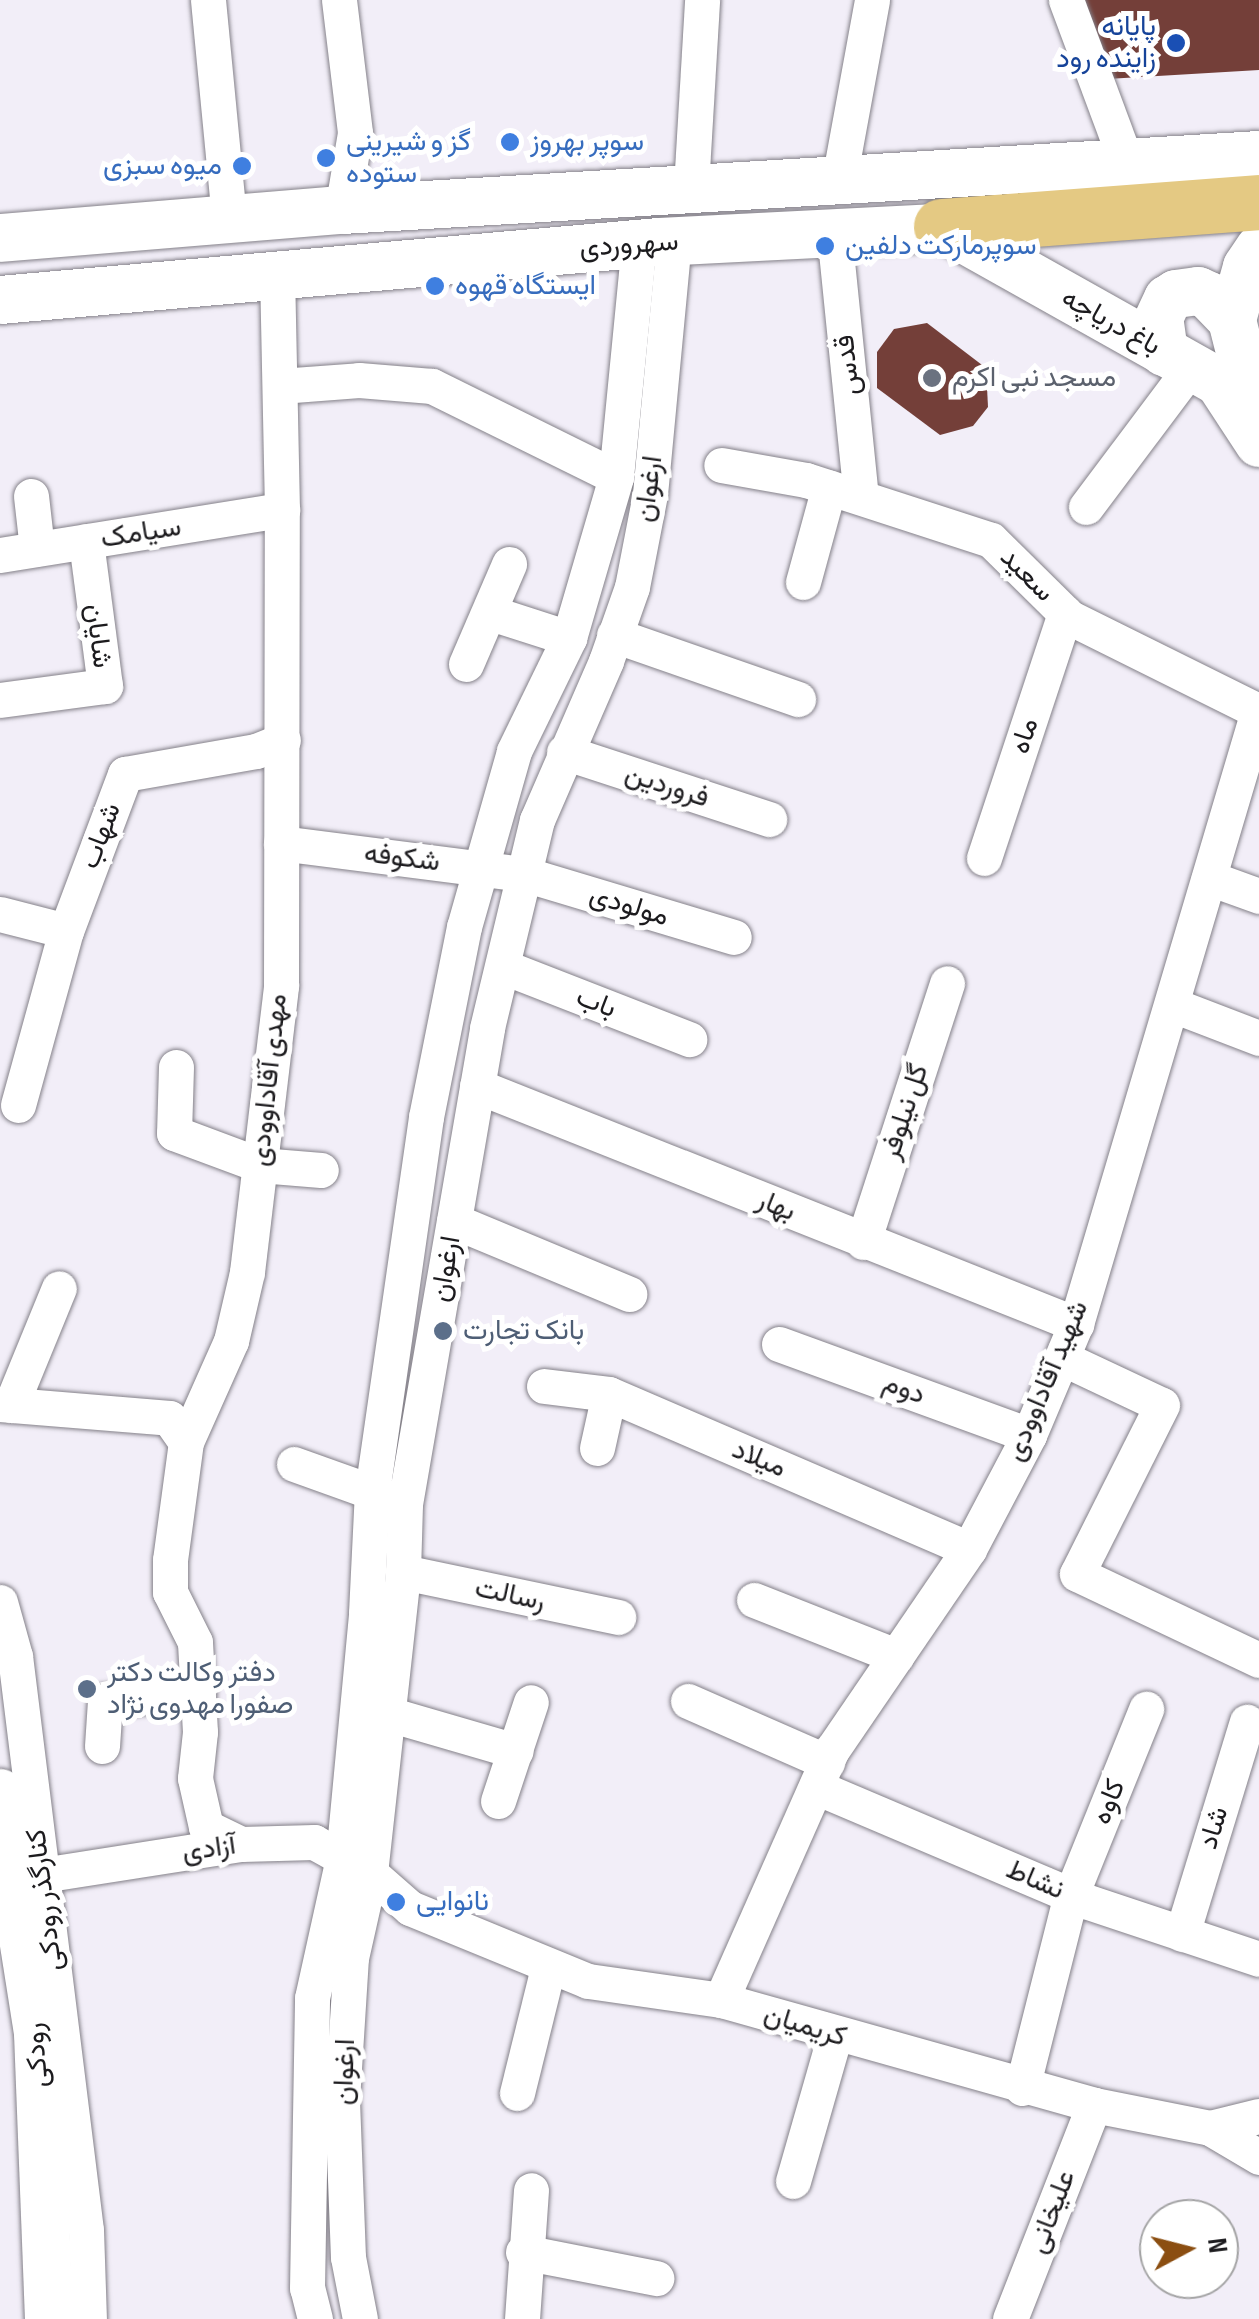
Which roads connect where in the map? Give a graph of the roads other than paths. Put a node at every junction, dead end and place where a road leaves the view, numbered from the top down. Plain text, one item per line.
1 (208, 0) edge
2 (339, 0) edge
3 (702, 0) edge
4 (872, 0) edge
5 (1066, 0) edge
6 (1259, 155) edge
7 (1127, 164) junction
8 (839, 180) junction
9 (691, 188) junction
10 (1259, 202) edge
11 (342, 210) junction
12 (229, 219) junction
13 (1259, 223) edge
14 (940, 226) junction
15 (834, 232) junction
16 (0, 238) edge
17 (656, 243) junction
18 (1259, 249) edge
19 (277, 273) junction
20 (0, 300) edge
21 (1232, 320) junction
22 (1178, 359) junction
23 (280, 386) junction
24 (1259, 427) edge
25 (1259, 443) edge
26 (721, 465) dead end
27 (616, 477) junction
28 (845, 492) junction
29 (30, 496) dead end
30 (1086, 508) dead end
31 (282, 510) junction
32 (86, 542) junction
33 (37, 549) junction
34 (0, 555) edge
35 (509, 564) dead end
36 (802, 582) dead end
37 (491, 613) junction
38 (1065, 613) junction
39 (614, 635) junction
40 (568, 638) junction
41 (466, 664) dead end
42 (798, 699) dead end
43 (0, 700) edge
44 (1258, 711) edge
45 (283, 740) junction
46 (564, 752) junction
47 (769, 819) dead end
48 (281, 842) junction
49 (984, 858) dead end
50 (482, 869) junction
51 (524, 874) junction
52 (1209, 878) junction
53 (1259, 896) edge
54 (0, 914) edge
55 (66, 931) junction
56 (734, 937) dead end
57 (504, 967) junction
58 (947, 983) dead end
59 (1172, 1005) junction
60 (1259, 1038) edge
61 (689, 1039) dead end
62 (176, 1067) dead end
63 (477, 1086) junction
64 (18, 1105) dead end
65 (260, 1165) junction
66 (321, 1170) dead end
67 (454, 1220) junction
68 (863, 1242) junction
69 (59, 1288) dead end
70 (630, 1294) dead end
71 (1076, 1324) junction
72 (779, 1344) dead end
73 (1062, 1358) junction
74 (544, 1386) dead end
75 (609, 1394) junction
76 (5, 1405) edge
77 (1029, 1434) junction
78 (186, 1442) junction
79 (596, 1448) dead end
80 (294, 1464) dead end
81 (372, 1492) junction
82 (405, 1504) junction
83 (969, 1549) junction
84 (402, 1572) junction
85 (754, 1600) dead end
86 (0, 1602) edge
87 (381, 1616) junction
88 (618, 1617) dead end
89 (896, 1656) junction
90 (1259, 1660) edge
91 (198, 1690) junction
92 (531, 1702) dead end
93 (688, 1702) dead end
94 (1146, 1708) dead end
95 (385, 1713) junction
96 (1247, 1722) dead end
97 (102, 1746) dead end
98 (516, 1751) junction
99 (821, 1774) junction
100 (0, 1793) edge
101 (498, 1800) dead end
102 (241, 1844) junction
103 (356, 1865) junction
104 (42, 1874) junction
105 (1071, 1895) junction
106 (0, 1925) edge
107 (1182, 1934) junction
108 (1259, 1959) edge
109 (548, 1968) junction
110 (721, 2000) junction
111 (834, 2035) junction
112 (1022, 2088) junction
113 (517, 2093) dead end
114 (1094, 2104) junction
115 (1259, 2116) edge
116 (1210, 2128) junction
117 (1259, 2157) edge
118 (792, 2181) dead end
119 (530, 2190) dead end
120 (524, 2252) junction
121 (656, 2278) dead end
122 (359, 2314) edge
123 (24, 2319) edge
124 (49, 2319) edge
125 (89, 2319) edge
126 (318, 2319) edge
127 (522, 2319) edge
128 (1010, 2319) edge

1 - 12 street
2 - 11 street
3 - 9 street
4 - 8 street
5 - 7 street
6 - 7 main road, سهروردی
7 - 8 main road, سهروردی
8 - 9 main road, سهروردی
9 - 11 main road, سهروردی
10 - 14 highway
11 - 12 main road, سهروردی
12 - 16 main road, سهروردی
13 - 14 main road, سهروردی
14 - 15 main road, سهروردی
14 - 22 main road, باغ دریاچه
15 - 17 main road, سهروردی
15 - 28 street, قدس
17 - 19 main road, سهروردی
17 - 27 street, ارغوان
17 - 39 street, ارغوان
18 - 21 main road
19 - 20 main road, سهروردی
19 - 23 street, مهدی آقاداوودی
21 - 22 main road
21 - 24 main road
22 - 25 main road, باغ دریاچه
22 - 30 street
23 - 27 street
23 - 31 street, مهدی آقاداوودی
26 - 28 street, سعید
27 - 40 street, ارغوان
28 - 36 street
28 - 38 street, سعید
29 - 33 street
31 - 32 street, سیامک
31 - 45 street, مهدی آقاداوودی
32 - 33 street, سیامک
32 - 43 street, شایان
33 - 34 street, سیامک
35 - 37 street
37 - 40 street
37 - 41 street
38 - 44 street, سعید
38 - 49 street, ماه
39 - 42 street
39 - 46 street, ارغوان
40 - 50 street, ارغوان
44 - 52 street, شهید آقاداوودی
45 - 48 street, مهدی آقاداوودی
45 - 55 street, شهاب
46 - 47 street, فروردین
46 - 51 street, ارغوان
48 - 50 street, شکوفه
48 - 65 street, مهدی آقاداوودی
50 - 51 street, شکوفه
50 - 81 street, ارغوان
51 - 56 street, مولودی
51 - 57 street, ارغوان
52 - 53 street
52 - 59 street, شهید آقاداوودی
54 - 55 street
55 - 64 street
57 - 61 street, باب
57 - 63 street, ارغوان
58 - 68 street, گل نیلوفر
59 - 60 street
59 - 71 street, شهید آقاداوودی
62 - 65 street
63 - 67 street, ارغوان
63 - 68 street, بهار
65 - 66 street
65 - 78 street, مهدی آقاداوودی
67 - 70 street
67 - 82 street, ارغوان
68 - 71 street, بهار
69 - 76 street
71 - 73 street, شهید آقاداوودی
72 - 77 street, دوم
73 - 77 street, شهید آقاداوودی
73 - 90 street
74 - 75 street, میلاد
75 - 79 street
75 - 83 street, میلاد
76 - 78 street
77 - 83 street, شهید آقاداوودی
78 - 91 street, مهدی آقاداوودی
80 - 81 street
81 - 82 street
81 - 87 street, ارغوان
82 - 84 street, ارغوان
83 - 89 street, شهید آقاداوودی
84 - 87 street, ارغوان
84 - 88 street, رسالت
85 - 89 street
86 - 104 street, کنارگذر رودکی
87 - 95 street, ارغوان
87 - 103 street, ارغوان
89 - 99 street, شهید آقاداوودی
91 - 97 street
91 - 102 street, مهدی آقاداوودی
92 - 98 street
93 - 99 street, نشاط
94 - 105 street, کاوه
95 - 98 street
95 - 103 street, ارغوان
96 - 107 street, شاد
98 - 101 street
99 - 105 street, نشاط
99 - 110 street, شهید آقاداوودی
100 - 124 main road, رودکی
102 - 103 street, آزادی
102 - 104 street, آزادی
103 - 109 street, کریمیان
103 - 122 street, ارغوان
103 - 126 street, ارغوان
104 - 125 street, کنارگذر رودکی
105 - 107 street, نشاط
105 - 112 street, کاوه
106 - 123 main road, رودکی
107 - 108 street, نشاط
109 - 110 street, کریمیان
109 - 113 street
110 - 111 street, کریمیان
111 - 112 street, کریمیان
111 - 118 street
112 - 114 street, کریمیان
114 - 116 street, کریمیان
114 - 128 street, علیخانی
115 - 116 street, کریمیان
116 - 117 street
119 - 120 street
120 - 121 street
120 - 127 street
122 - 126 street

